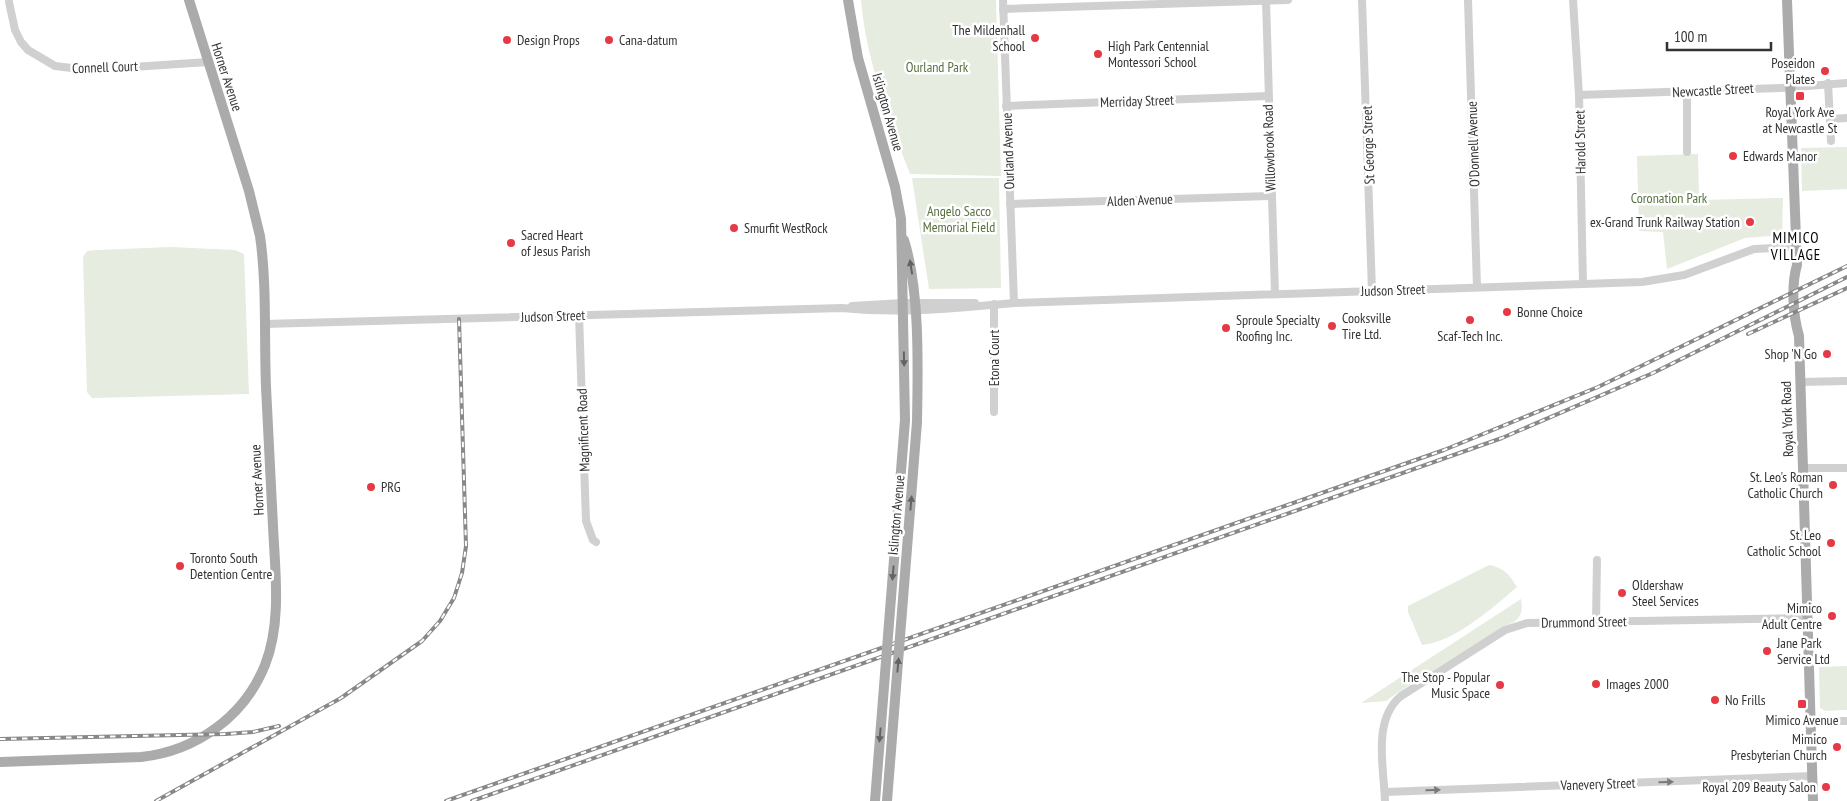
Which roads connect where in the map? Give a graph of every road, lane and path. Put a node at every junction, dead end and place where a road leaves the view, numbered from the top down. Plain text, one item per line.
1 (189, 0) edge
2 (848, 0) edge
3 (1003, 0) edge
4 (1288, 0) edge
5 (1362, 0) edge
6 (1468, 0) edge
7 (1573, 0) edge
8 (1787, 0) edge
9 (1266, 1) junction
10 (9, 2) dead end
11 (1003, 9) junction
12 (208, 62) junction
13 (1828, 83) junction
14 (1847, 83) edge
15 (1790, 87) junction
16 (1687, 91) junction
17 (1579, 95) junction
18 (1268, 96) junction
19 (1006, 106) junction
20 (1847, 118) edge
21 (1830, 119) junction
22 (1831, 141) dead end
23 (1687, 152) dead end
24 (1270, 196) junction
25 (1010, 204) junction
26 (902, 232) junction
27 (1796, 247) junction
28 (1583, 284) junction
29 (1477, 287) junction
30 (1372, 291) junction
31 (1275, 294) junction
32 (1014, 303) junction
33 (994, 304) junction
34 (903, 306) junction
35 (914, 306) junction
36 (579, 316) junction
37 (264, 324) junction
38 (1847, 381) edge
39 (1800, 382) junction
40 (994, 412) dead end
41 (1803, 468) junction
42 (1847, 468) edge
43 (596, 542) dead end
44 (1597, 560) dead end
45 (1807, 618) junction
46 (1596, 622) junction
47 (1810, 721) junction
48 (1847, 721) edge
49 (0, 762) edge
50 (1812, 776) junction
51 (1385, 792) junction
52 (875, 801) edge
53 (887, 801) edge
54 (1385, 801) edge
55 (1813, 801) edge

1 - 12 main road, Horner Avenue
2 - 26 main road, Islington Avenue
3 - 11 street, Ourland Avenue
4 - 9 street
5 - 30 street, St George Street
6 - 29 street, O'Donnell Avenue
7 - 17 street, Harold Street
8 - 15 main road, Royal York Road
9 - 11 street
9 - 18 street, Willowbrook Road
10 - 12 street, Connell Court
11 - 19 street, Ourland Avenue
12 - 37 main road, Horner Avenue
13 - 14 street, Newcastle Street
13 - 15 street, Newcastle Street
13 - 21 street
15 - 16 street, Newcastle Street
15 - 27 main road, Royal York Road
16 - 17 street, Newcastle Street
16 - 23 street
17 - 28 street, Harold Street
18 - 19 street, Merriday Street
18 - 24 street, Willowbrook Road
19 - 25 street, Ourland Avenue
20 - 21 street
21 - 22 street
24 - 25 street, Alden Avenue
24 - 31 street, Willowbrook Road
25 - 32 street, Ourland Avenue
26 - 34 main road, Islington Avenue
35 -> 26 main road, Islington Avenue
27 - 28 street, Judson Street
27 - 39 main road, Royal York Road
28 - 29 street, Judson Street
29 - 30 street, Judson Street
30 - 31 street, Judson Street
31 - 32 street, Judson Street
32 - 33 street, Judson Street
33 - 35 street, Judson Street
33 - 40 street, Etona Court
34 - 35 street, Judson Street
34 - 36 street, Judson Street
34 -> 52 main road, Islington Avenue, bridge
53 -> 35 main road, Islington Avenue, bridge
36 - 37 street, Judson Street
36 - 43 street, Magnificent Road
37 - 49 main road, Horner Avenue
38 - 39 street
39 - 41 main road, Royal York Road
41 - 42 street
41 - 45 main road, Royal York Road
44 - 46 street
45 - 46 street, Drummond Street
45 - 47 main road, Royal York Road
46 - 51 street, Drummond Street
47 - 48 street
47 - 50 main road, Royal York Road
51 -> 50 street, Vanevery Street
50 - 55 main road, Royal York Road
51 - 54 street

